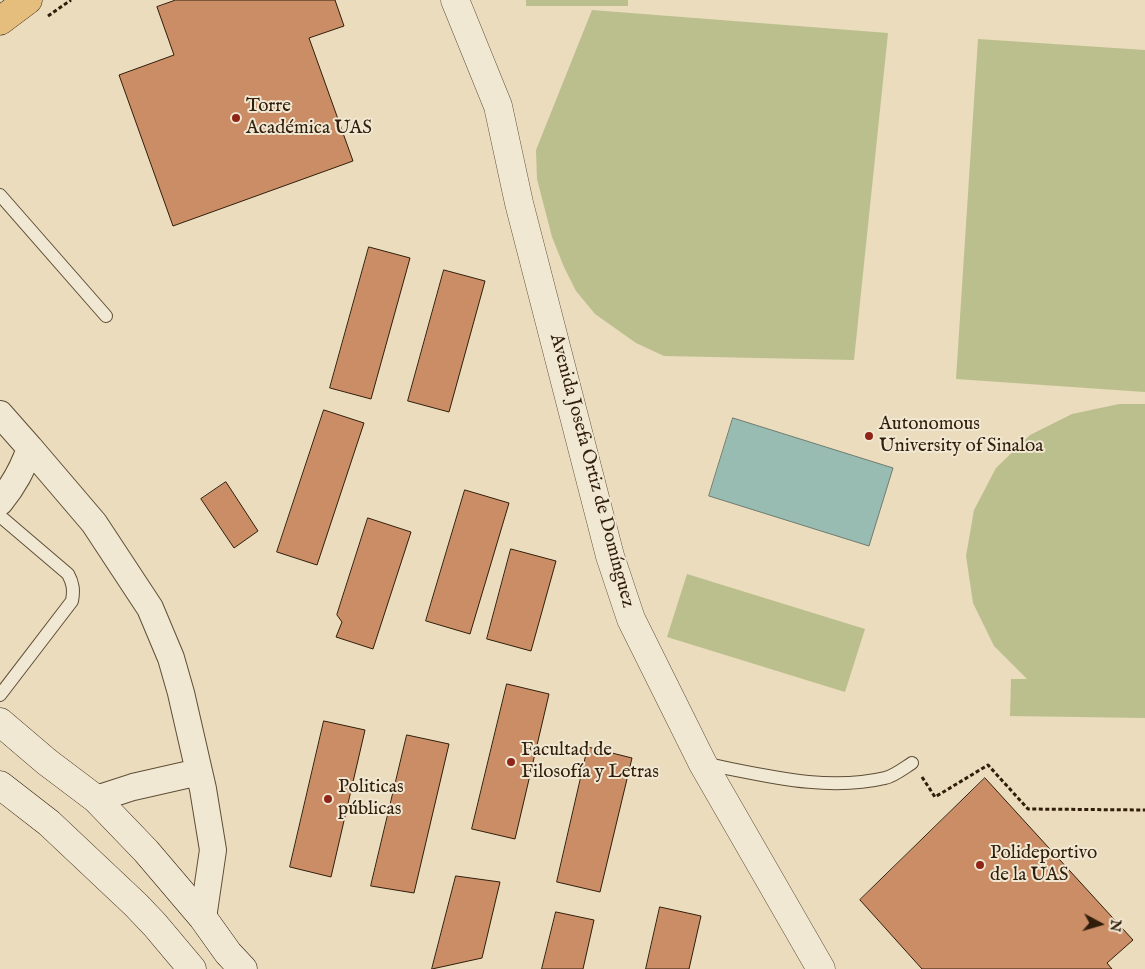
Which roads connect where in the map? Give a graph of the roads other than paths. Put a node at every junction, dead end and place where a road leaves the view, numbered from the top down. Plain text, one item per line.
1 (28, 0) edge
2 (455, 0) edge
3 (0, 21) edge
4 (0, 195) edge
5 (106, 316) dead end
6 (0, 414) edge
7 (30, 448) junction
8 (0, 502) edge
9 (0, 516) edge
10 (0, 696) edge
11 (0, 722) edge
12 (912, 763) road end
13 (704, 764) junction
14 (199, 772) junction
15 (0, 784) edge
16 (96, 799) junction
17 (203, 918) junction
18 (192, 969) edge
19 (242, 969) edge
20 (821, 969) edge

1 - 3 main road
2 - 13 street, Avenida Josefa Ortiz de Domínguez
4 - 5 lane
6 - 7 street
7 - 8 street
7 - 14 street
9 - 10 lane
11 - 16 street
12 - 13 lane
13 - 20 street, Avenida Josefa Ortiz de Domínguez
14 - 16 street
14 - 17 street
15 - 18 street
16 - 17 street
17 - 19 street

